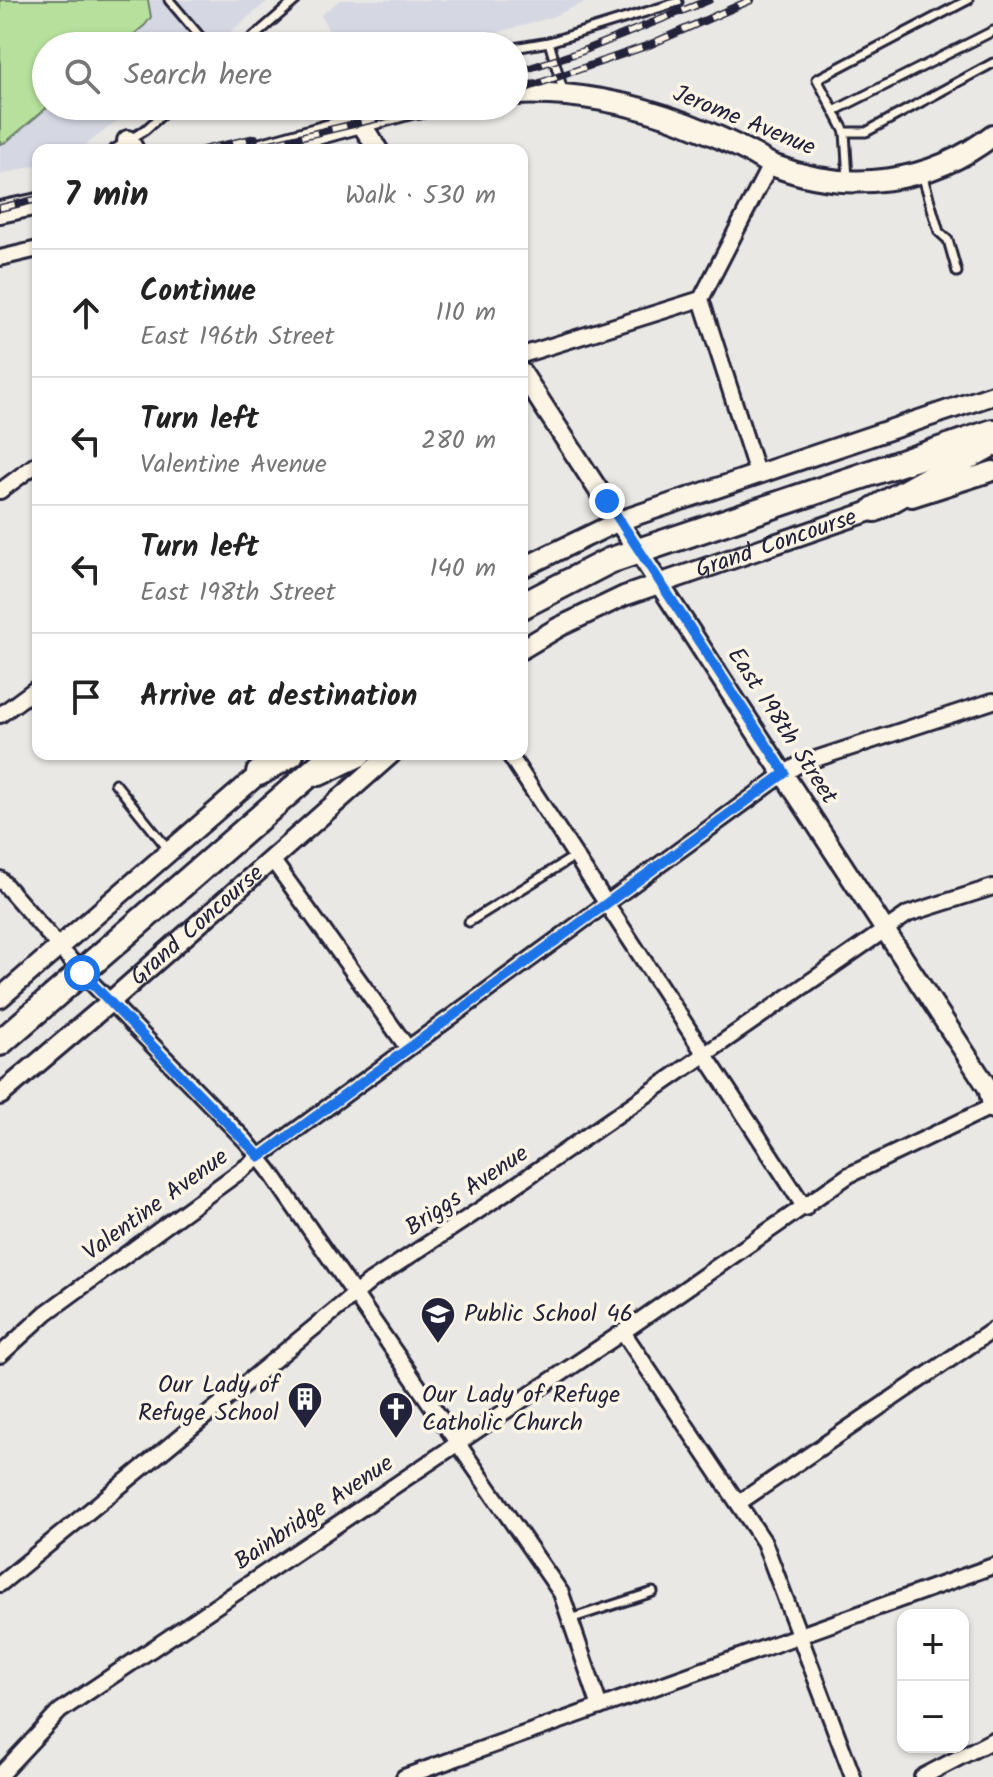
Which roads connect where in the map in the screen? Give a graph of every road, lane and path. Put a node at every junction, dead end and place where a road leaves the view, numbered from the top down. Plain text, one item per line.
1 (169, 0) edge
2 (296, 0) edge
3 (968, 0) edge
4 (678, 2) edge
5 (993, 31) edge
6 (196, 32) edge
7 (259, 32) edge
8 (549, 42) junction
9 (528, 46) edge
10 (993, 63) edge
11 (528, 95) edge
12 (564, 96) junction
13 (834, 111) junction
14 (156, 120) edge
15 (347, 120) edge
16 (369, 120) edge
17 (351, 125) junction
18 (845, 132) junction
19 (993, 135) edge
20 (128, 144) edge
21 (282, 144) edge
22 (372, 144) edge
23 (770, 165) junction
24 (921, 172) junction
25 (849, 182) junction
26 (32, 205) edge
27 (0, 212) edge
28 (32, 250) edge
29 (0, 258) edge
30 (957, 272) dead end
31 (701, 299) junction
32 (528, 353) edge
33 (528, 382) edge
34 (993, 395) edge
35 (993, 422) edge
36 (993, 432) edge
37 (993, 443) edge
38 (946, 447) junction
39 (32, 467) edge
40 (993, 471) edge
41 (757, 473) junction
42 (0, 491) edge
43 (875, 509) junction
44 (619, 521) junction
45 (639, 550) junction
46 (528, 565) edge
47 (660, 582) junction
48 (528, 603) edge
49 (528, 646) edge
50 (32, 691) edge
51 (993, 701) edge
52 (0, 715) edge
53 (274, 760) edge
54 (281, 760) edge
55 (326, 760) edge
56 (347, 760) edge
57 (384, 760) edge
58 (513, 760) edge
59 (259, 773) junction
60 (785, 773) junction
61 (303, 781) junction
62 (115, 783) dead end
63 (170, 851) junction
64 (575, 856) junction
65 (271, 858) junction
66 (0, 879) edge
67 (993, 887) edge
68 (606, 904) junction
69 (469, 922) dead end
70 (886, 931) junction
71 (59, 947) junction
72 (82, 973) junction
73 (0, 998) edge
74 (110, 1002) junction
75 (0, 1043) edge
76 (407, 1047) junction
77 (705, 1055) junction
78 (0, 1095) edge
79 (993, 1107) edge
80 (260, 1157) junction
81 (805, 1208) junction
82 (356, 1295) junction
83 (993, 1330) edge
84 (623, 1332) junction
85 (0, 1355) edge
86 (458, 1442) junction
87 (740, 1502) junction
88 (993, 1566) edge
89 (0, 1584) edge
90 (653, 1592) dead end
91 (570, 1619) junction
92 (800, 1637) junction
93 (600, 1707) junction
94 (993, 1740) edge
95 (0, 1775) edge
96 (405, 1777) edge
97 (853, 1777) edge
98 (922, 1777) edge

1 - 6 lane
2 - 7 lane
3 - 13 lane
4 - 8 lane
5 - 13 lane
8 - 9 lane
8 - 12 lane
10 - 18 lane
11 - 12 main road, Jerome Avenue
12 - 23 main road, Jerome Avenue
13 - 18 lane
14 - 20 lane
15 - 17 lane
16 - 17 main road
17 - 21 main road
17 - 22 street
18 - 25 lane
19 - 24 main road, Jerome Avenue
23 - 25 main road, Jerome Avenue
23 - 31 street
24 - 25 main road, Jerome Avenue
24 - 30 lane
26 - 27 main road
28 - 29 street
31 - 32 street
31 - 41 street
33 - 44 street, East 198th Street
34 - 41 street
35 - 38 main road
36 - 38 main road, Grand Concourse
37 - 43 main road
38 - 45 main road, Grand Concourse
39 - 42 street
40 - 43 street, Grand Concourse
41 - 44 street
43 - 47 street, Grand Concourse
44 - 45 street, East 198th Street
44 - 46 street
45 - 47 street, East 198th Street
45 - 48 main road, Grand Concourse
47 - 49 street, Grand Concourse
47 - 60 street, East 198th Street
50 - 52 street
51 - 60 street, Valentine Avenue
53 - 59 street
54 - 59 main road
55 - 61 main road, Grand Concourse
56 - 61 main road
57 - 65 street, Grand Concourse
58 - 64 street
59 - 63 street
60 - 68 street, Valentine Avenue
60 - 70 street, East 198th Street
61 - 72 main road, Grand Concourse
62 - 63 lane
63 - 71 street
64 - 68 street
64 - 69 lane
65 - 74 street, Grand Concourse
65 - 76 street
66 - 71 street
67 - 70 street, Briggs Avenue
68 - 76 street, Valentine Avenue
68 - 77 street
70 - 77 street, Briggs Avenue
70 - 79 street, East 198th Street
71 - 72 street
71 - 73 street
72 - 74 street
72 - 75 main road, Grand Concourse
74 - 78 street, Grand Concourse
74 - 80 street
76 - 80 street, Valentine Avenue
77 - 81 street
77 - 82 street, Briggs Avenue
79 - 81 street, Bainbridge Avenue
80 - 82 street
80 - 85 street, Valentine Avenue
81 - 84 street, Bainbridge Avenue
82 - 86 street
82 - 89 street, Briggs Avenue
83 - 87 street
84 - 86 street, Bainbridge Avenue
84 - 87 street
86 - 91 street
86 - 95 street, Bainbridge Avenue
87 - 92 street
88 - 92 street
90 - 91 lane
91 - 93 street
92 - 93 street
92 - 97 street
93 - 96 street
94 - 98 street

